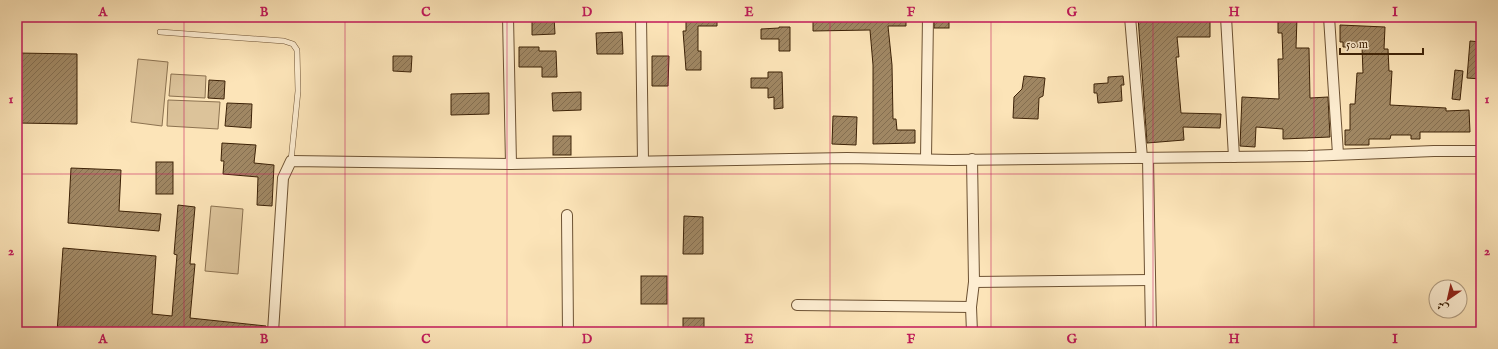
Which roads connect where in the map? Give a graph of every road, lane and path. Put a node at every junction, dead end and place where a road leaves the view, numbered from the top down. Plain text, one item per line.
1 (508, 17) edge
2 (641, 17) edge
3 (928, 17) edge
4 (1130, 17) edge
5 (1226, 17) edge
6 (1328, 17) edge
7 (160, 32) dead end
8 (1481, 151) edge
9 (1338, 154) junction
10 (1234, 157) junction
11 (926, 158) junction
12 (1145, 158) junction
13 (972, 159) junction
14 (292, 161) junction
15 (643, 161) junction
16 (511, 164) junction
17 (566, 215) dead end
18 (1150, 280) junction
19 (974, 282) junction
20 (797, 305) dead end
21 (971, 307) junction
22 (273, 332) edge
23 (568, 332) edge
24 (972, 332) edge
25 (1151, 332) edge

1 - 16 street
2 - 15 street
3 - 11 street
4 - 12 street
5 - 10 street
6 - 9 street
7 - 14 lane
8 - 9 street
9 - 10 street
10 - 12 street
11 - 13 street
11 - 15 street
12 - 13 street
12 - 18 street
13 - 19 street
14 - 16 street
14 - 22 street
15 - 16 street
17 - 23 street
18 - 19 street
18 - 25 street
19 - 21 street
20 - 21 street
21 - 24 street

